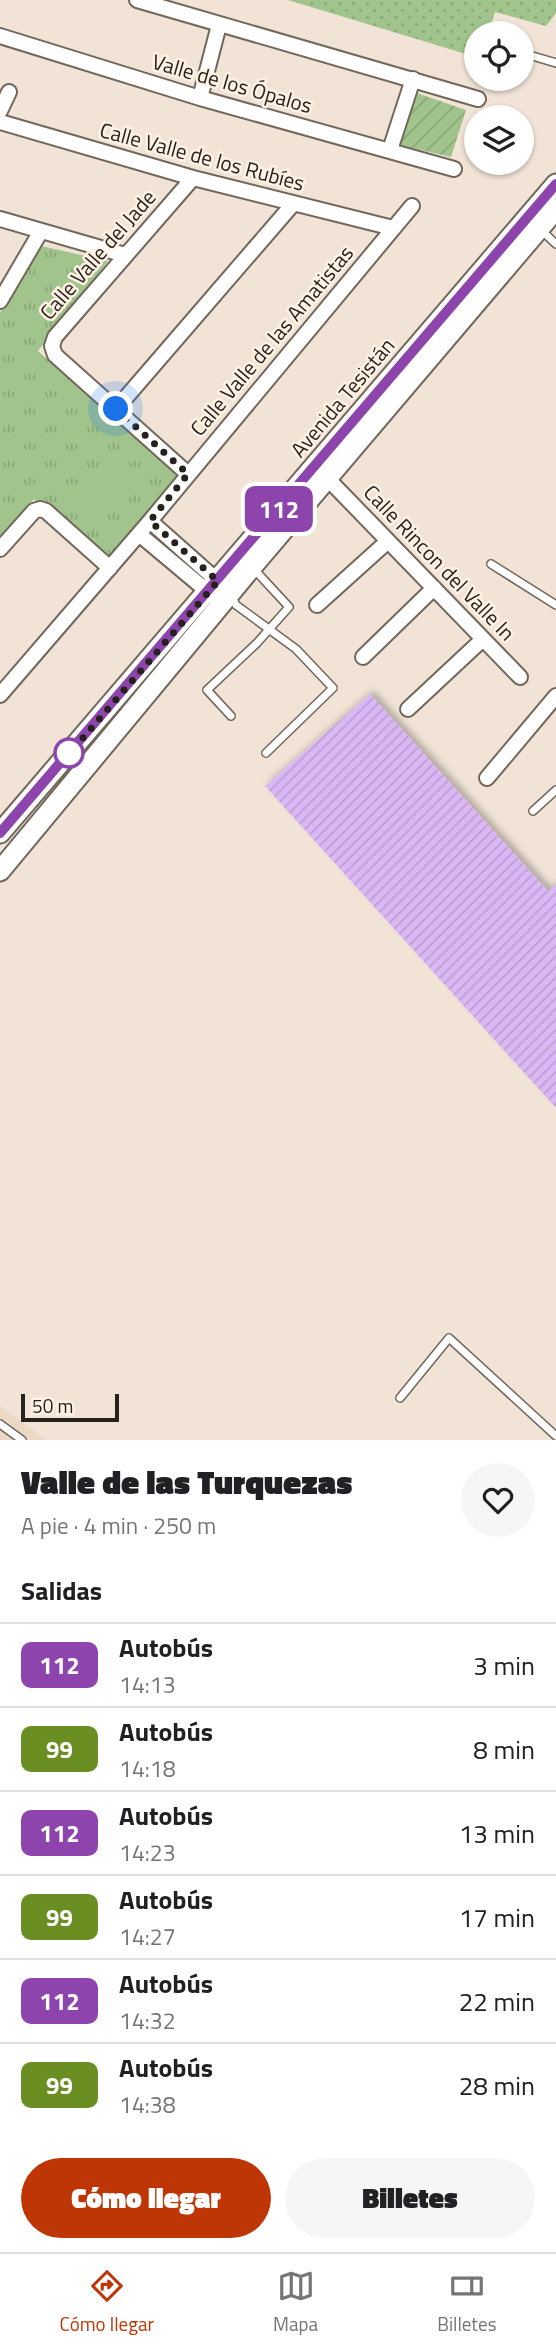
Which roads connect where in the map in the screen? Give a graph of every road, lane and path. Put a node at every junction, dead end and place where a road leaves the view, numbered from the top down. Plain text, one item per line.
1 (137, 0) edge
2 (219, 25) junction
3 (0, 36) edge
4 (534, 57) edge
5 (556, 63) edge
6 (413, 79) junction
7 (9, 92) dead end
8 (200, 98) junction
9 (478, 99) dead end
10 (0, 111) edge
11 (0, 122) edge
12 (390, 150) junction
13 (453, 169) dead end
14 (193, 178) junction
15 (556, 184) edge
16 (293, 204) junction
17 (412, 206) dead end
18 (556, 209) edge
19 (0, 219) edge
20 (393, 228) junction
21 (540, 228) junction
22 (41, 231) junction
23 (556, 244) edge
24 (125, 255) junction
25 (0, 300) edge
26 (116, 409) junction
27 (188, 474) junction
28 (327, 478) junction
29 (150, 521) junction
30 (139, 534) junction
31 (388, 541) junction
32 (0, 549) edge
33 (491, 564) dead end
34 (252, 567) junction
35 (110, 568) junction
36 (434, 588) junction
37 (223, 595) junction
38 (317, 605) dead end
39 (556, 605) edge
40 (268, 630) junction
41 (483, 639) junction
42 (363, 657) dead end
43 (520, 677) dead end
44 (0, 695) edge
45 (556, 696) edge
46 (408, 709) dead end
47 (231, 716) dead end
48 (266, 753) dead end
49 (487, 778) dead end
50 (556, 790) edge
51 (533, 811) dead end
52 (1, 830) edge
53 (27, 839) junction
54 (7, 853) edge
55 (0, 871) edge
56 (400, 1398) dead end
57 (0, 1424) edge
58 (556, 1437) edge
59 (22, 1440) edge

1 - 2 street
2 - 6 street
2 - 8 street
3 - 8 street, Valle de los Ópalos
4 - 5 lane
6 - 9 street
6 - 12 street
7 - 10 street
8 - 12 street, Valle de los Ópalos
11 - 14 street, Calle Valle de los Rubíes
12 - 13 street, Valle de los Ópalos
14 - 16 street, Calle Valle de los Rubíes
14 - 24 street, Calle Valle del Jade
15 - 37 street, Avenida Tesistán
16 - 20 street, Calle Valle de los Rubíes
16 - 26 street
17 - 20 street, Calle Valle de las Amatistas
18 - 21 street, Avenida Tesistán
19 - 22 street
20 - 27 street, Calle Valle de las Amatistas
21 - 23 lane
21 - 28 street, Avenida Tesistán
22 - 24 street
22 - 25 street
24 - 26 street, Calle Valle del Jade
26 - 27 street, Calle Valle del Jade
27 - 29 street, Calle Valle de las Amatistas
28 - 31 street, Calle Rincon del Valle In
28 - 34 street, Avenida Tesistán
29 - 30 street, Calle Valle de las Amatistas
29 - 37 street
30 - 35 street, Calle Valle de las Amatistas
30 - 37 street
31 - 36 street, Calle Rincon del Valle In
31 - 38 street
32 - 35 street
33 - 39 lane
34 - 37 street, Avenida Tesistán
34 - 40 lane
35 - 44 street, Calle Valle de las Amatistas
36 - 41 street, Calle Rincon del Valle In
36 - 42 street
37 - 40 lane
37 - 52 street, Avenida Tesistán
37 - 53 street, Avenida Tesistán
40 - 47 lane
40 - 48 lane
41 - 43 street, Calle Rincon del Valle In
41 - 46 street
45 - 49 street
50 - 51 lane
52 - 53 street
53 - 54 street, Avenida Tesistán
54 - 55 street, Avenida Tesistán
56 - 58 lane
57 - 59 lane

